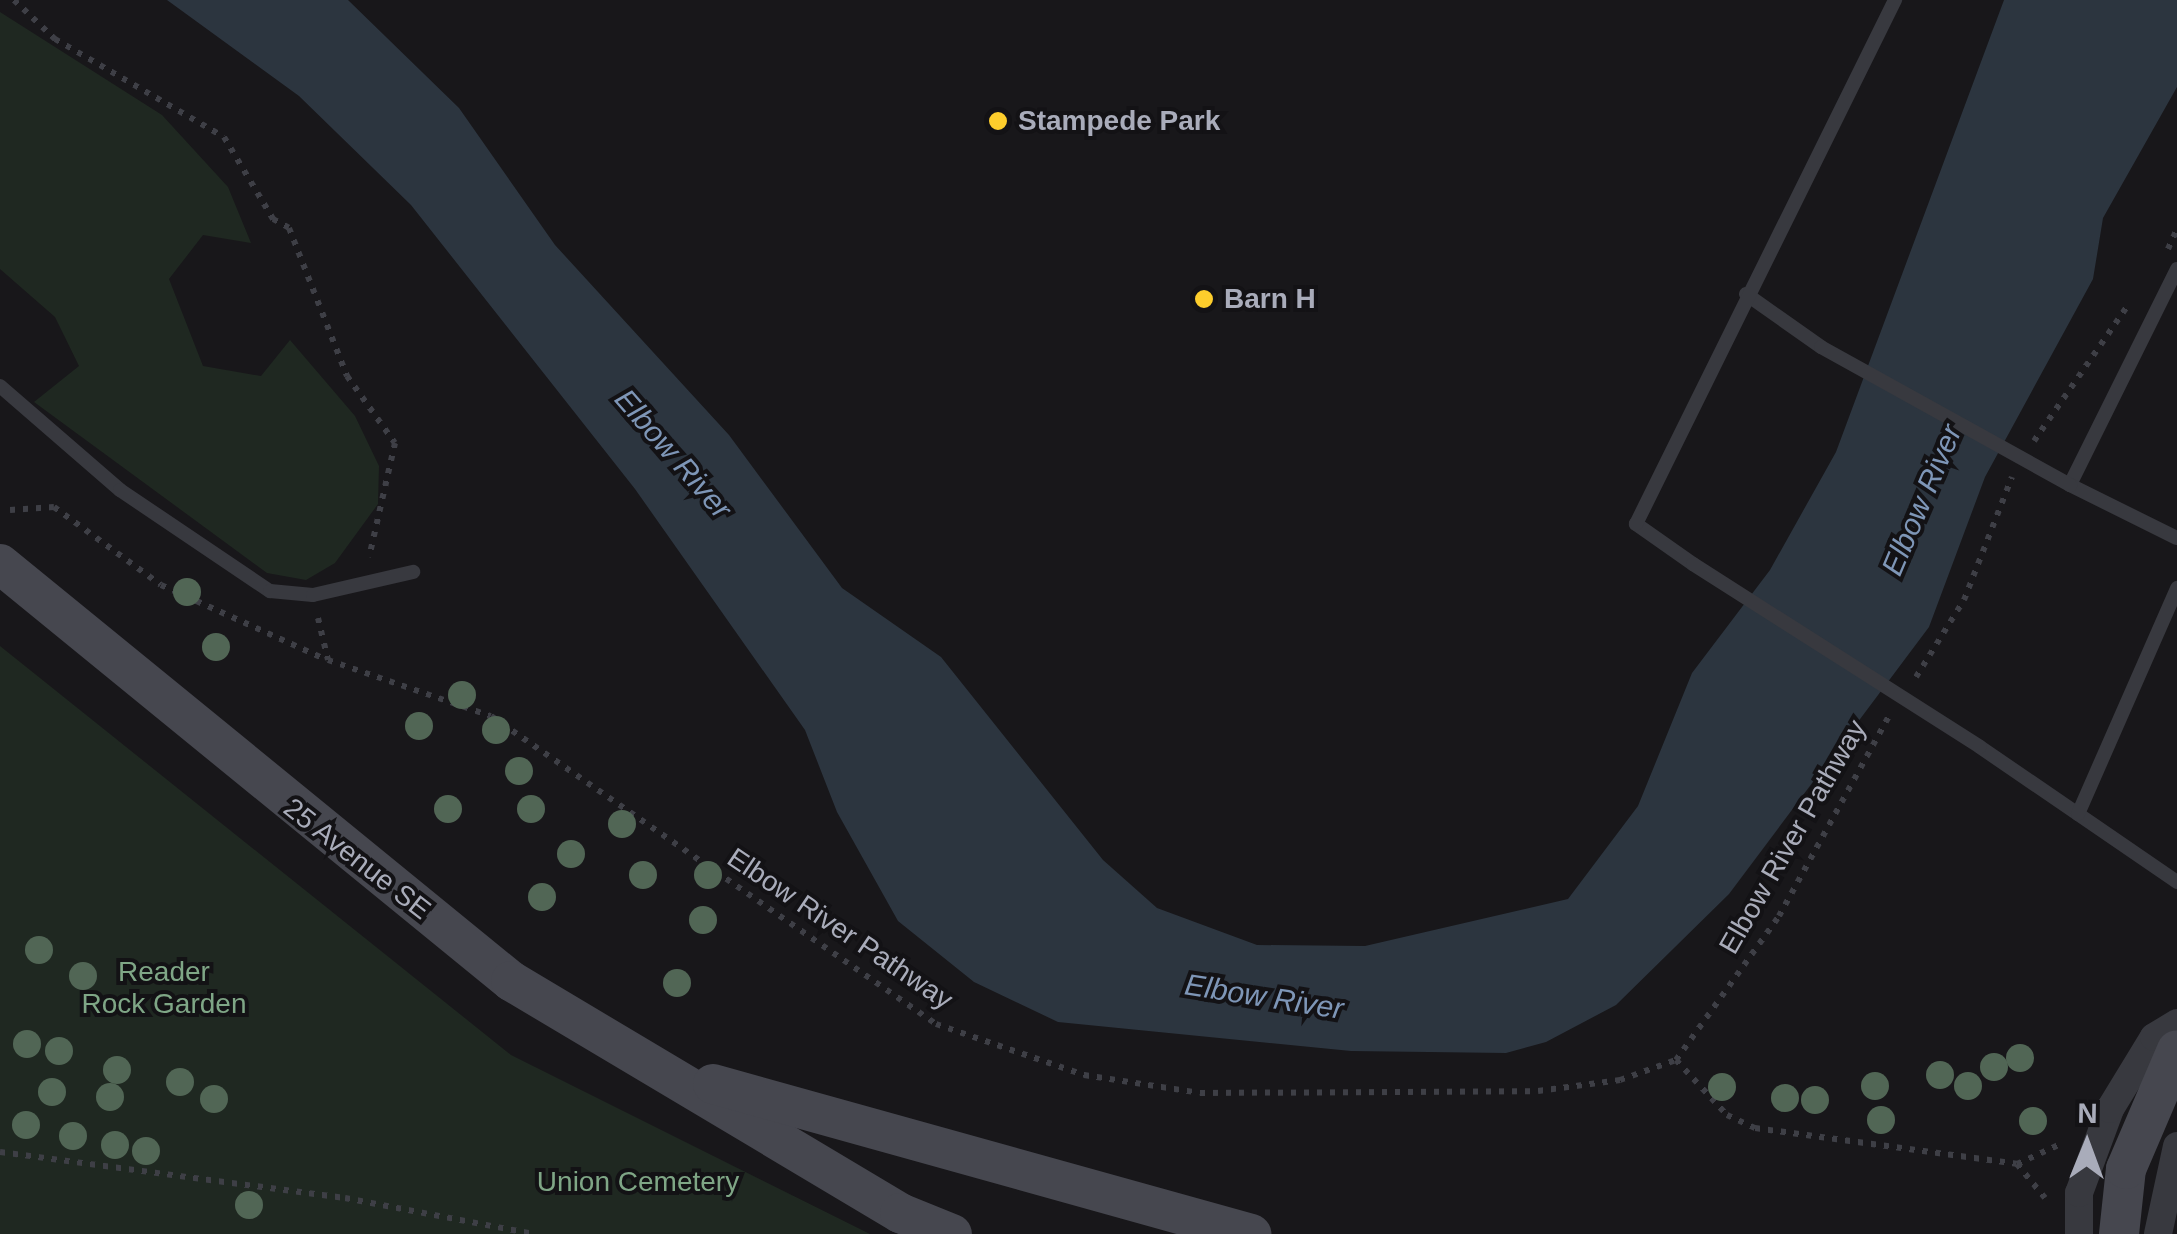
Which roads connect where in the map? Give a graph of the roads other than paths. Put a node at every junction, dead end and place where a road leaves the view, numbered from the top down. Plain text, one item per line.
1 (1895, 0) edge
2 (2177, 270) edge
3 (1746, 294) junction
4 (0, 386) edge
5 (2070, 485) junction
6 (2177, 538) edge
7 (0, 564) edge
8 (413, 572) dead end
9 (2177, 588) edge
10 (0, 592) edge
11 (71, 624) junction
12 (2078, 814) junction
13 (2177, 882) edge
14 (2177, 1023) edge
15 (2177, 1050) edge
16 (661, 1069) junction
17 (2177, 1146) edge
18 (952, 1234) edge
19 (1250, 1234) edge
20 (2079, 1234) edge
21 (2119, 1234) edge
22 (2158, 1234) edge

1 - 3 lane
2 - 5 lane
3 - 5 lane, bridge
3 - 12 lane, bridge
4 - 8 lane
5 - 6 lane
7 - 11 street, 25 Avenue SE
9 - 12 lane
10 - 11 street, 25 Avenue SE
11 - 16 street, 25 Avenue SE
12 - 13 lane
14 - 20 street
15 - 21 street
16 - 18 street, 25 Avenue SE
16 - 19 street, 25 Avenue SE
17 - 22 street

